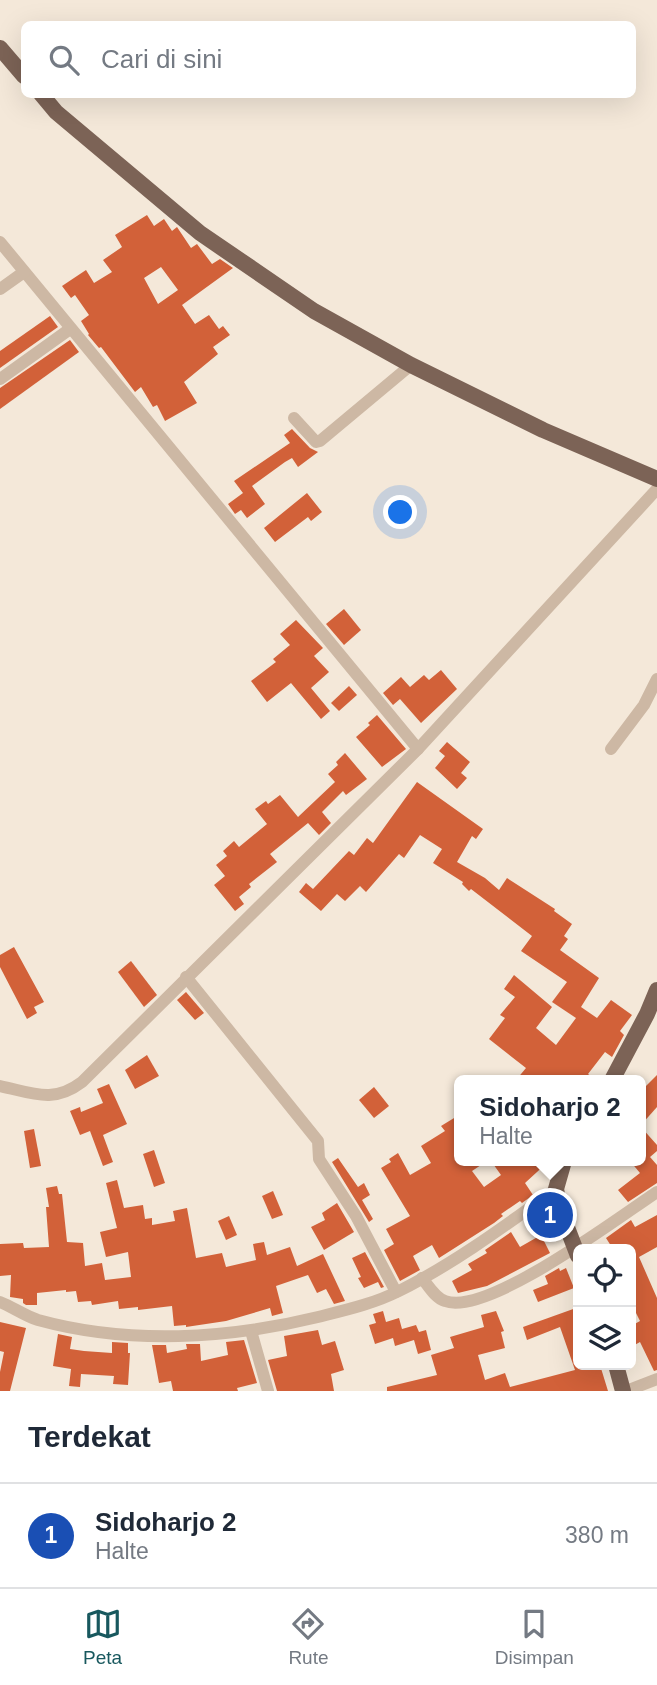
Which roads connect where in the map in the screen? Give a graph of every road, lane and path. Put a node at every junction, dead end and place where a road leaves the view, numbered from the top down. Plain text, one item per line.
1 (0, 48) edge
2 (21, 72) edge
3 (45, 98) edge
4 (0, 242) edge
5 (24, 272) junction
6 (0, 289) edge
7 (70, 329) junction
8 (411, 365) junction
9 (0, 379) edge
10 (294, 418) dead end
11 (657, 480) edge
12 (657, 489) edge
13 (657, 679) edge
14 (418, 749) junction
15 (611, 749) dead end
16 (186, 977) junction
17 (657, 990) edge
18 (615, 1075) edge
19 (0, 1086) edge
20 (563, 1166) edge
21 (556, 1189) junction
22 (657, 1192) edge
23 (573, 1244) edge
24 (586, 1244) edge
25 (573, 1253) edge
26 (422, 1278) junction
27 (396, 1293) junction
28 (0, 1302) edge
29 (251, 1331) junction
30 (618, 1370) edge
31 (657, 1379) edge
32 (268, 1391) edge
33 (624, 1391) edge

1 - 2 main road
3 - 8 main road
4 - 5 street
5 - 6 street
5 - 7 street
7 - 9 street
7 - 14 street
8 - 10 street
8 - 11 main road
12 - 14 street
13 - 15 street
14 - 16 street
16 - 19 street
16 - 27 street
17 - 18 main road
20 - 21 main road
21 - 23 main road
21 - 26 street
22 - 24 street
25 - 26 street
26 - 27 street
27 - 29 street
28 - 29 street
29 - 32 street
30 - 33 main road
31 - 33 street

